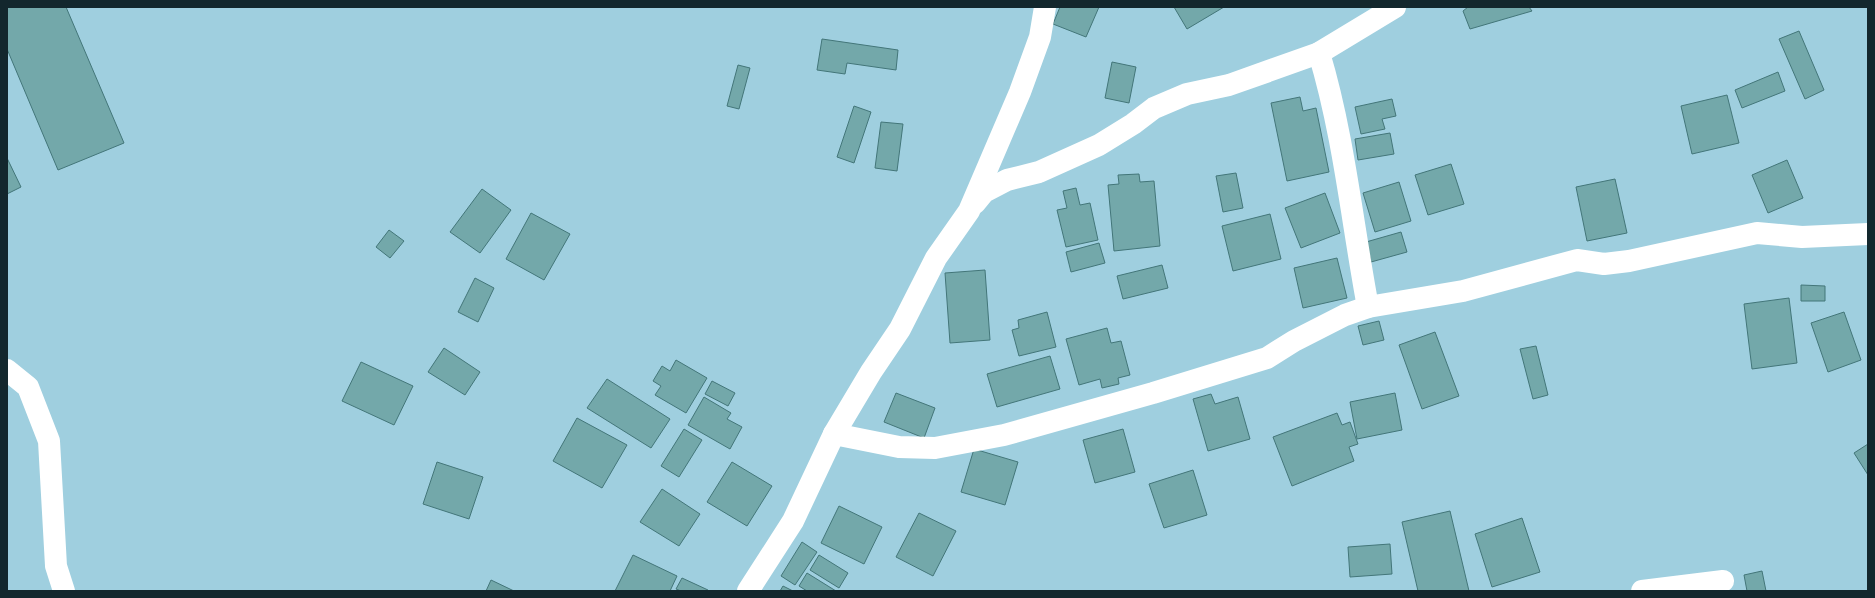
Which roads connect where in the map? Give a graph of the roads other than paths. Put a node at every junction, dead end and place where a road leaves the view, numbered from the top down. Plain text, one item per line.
1 (1045, 7) edge
2 (1396, 7) edge
3 (1319, 53) junction
4 (968, 211) junction
5 (1868, 234) edge
6 (1368, 307) junction
7 (7, 370) edge
8 (834, 434) junction
9 (1723, 581) dead end
10 (64, 591) edge
11 (748, 591) edge
12 (1642, 591) edge

1 - 4 street
2 - 3 street
3 - 4 street
3 - 6 street
4 - 8 street
5 - 6 street
6 - 8 street
7 - 10 street
8 - 11 street
9 - 12 street

